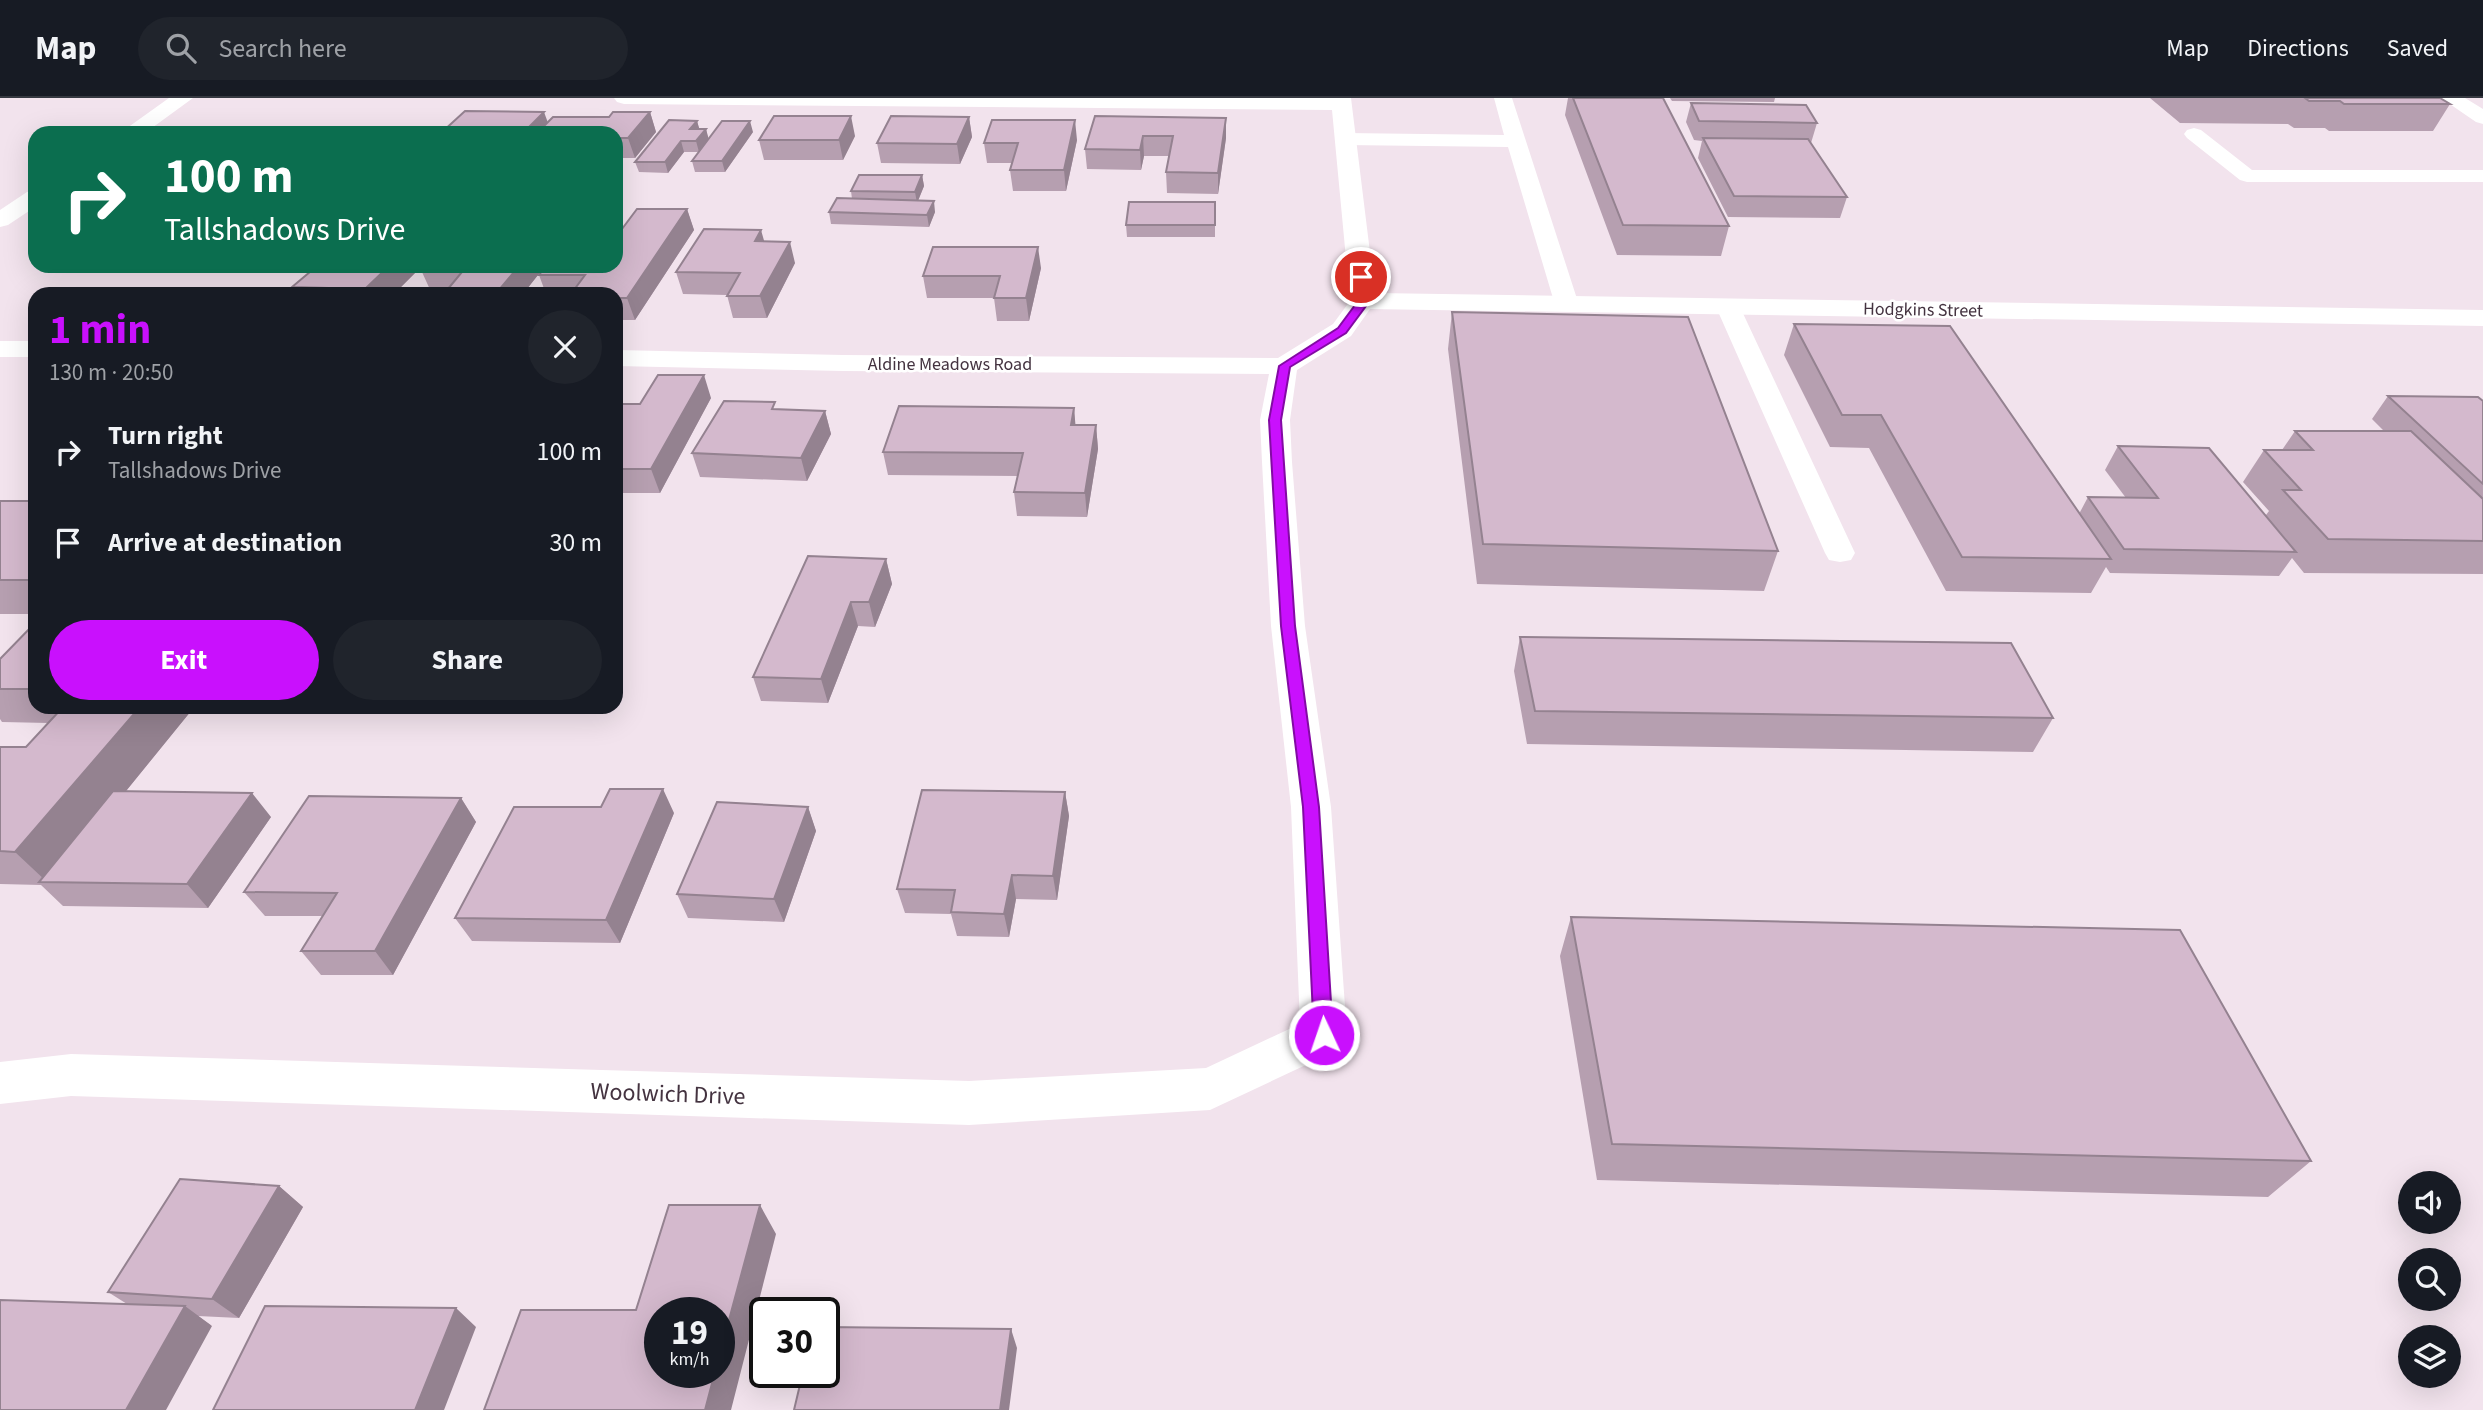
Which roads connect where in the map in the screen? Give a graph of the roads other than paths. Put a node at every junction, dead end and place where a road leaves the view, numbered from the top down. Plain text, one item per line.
1 (183, 98) edge
2 (624, 98) edge
3 (1503, 98) edge
4 (2451, 98) edge
5 (1341, 101) edge
6 (2483, 118) edge
7 (141, 126) edge
8 (2194, 134) dead end
9 (1345, 139) junction
10 (1516, 141) junction
11 (2483, 176) edge
12 (28, 202) edge
13 (0, 220) edge
14 (1363, 302) junction
15 (1567, 304) junction
16 (1728, 307) junction
17 (2483, 318) edge
18 (0, 349) edge
19 (28, 349) edge
20 (623, 358) edge
21 (1284, 366) junction
22 (1840, 553) dead end
23 (0, 1083) edge

1 - 7 street
2 - 5 street
3 - 10 lane
4 - 6 street
5 - 9 street
8 - 11 lane
9 - 10 lane
9 - 14 street
10 - 15 lane
12 - 13 street
14 - 15 street, Hodgkins Street
14 - 21 street
15 - 16 street, Hodgkins Street
16 - 17 street, Hodgkins Street
16 - 22 lane
18 - 19 street
20 - 21 street, Aldine Meadows Road
21 - 23 street, Woolwich Drive

